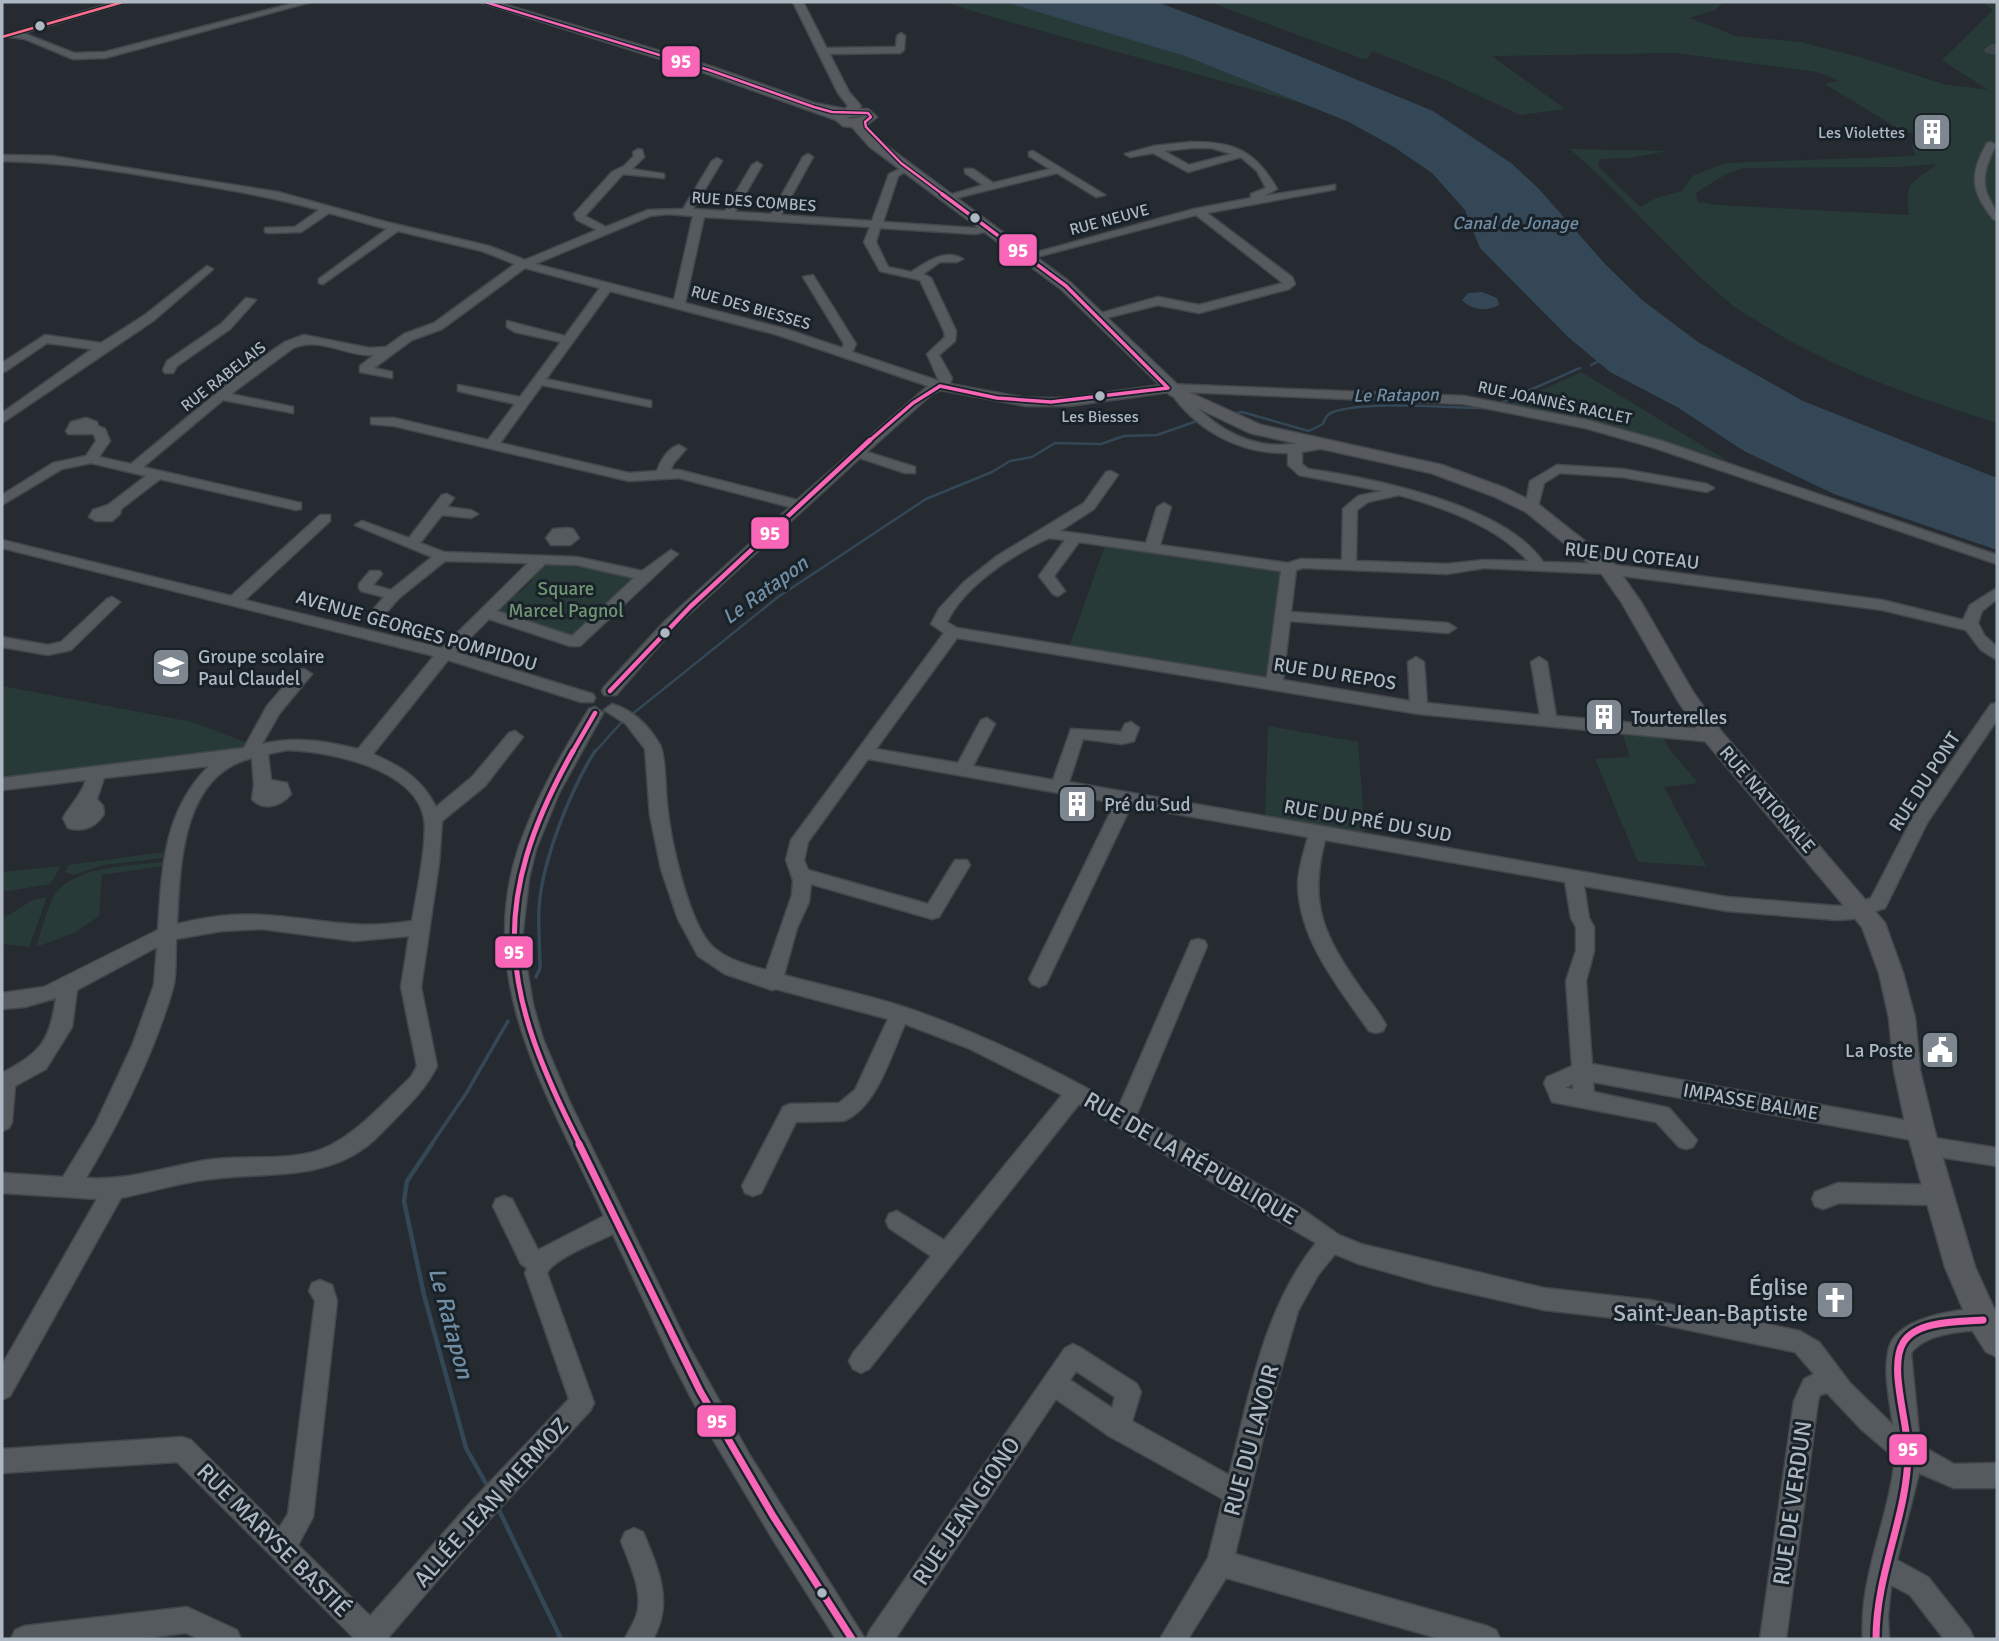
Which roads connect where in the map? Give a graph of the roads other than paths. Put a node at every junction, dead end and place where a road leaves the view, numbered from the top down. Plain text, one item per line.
1 (123, 2) edge
2 (307, 2) edge
3 (485, 2) edge
4 (798, 2) edge
5 (27, 33) junction
6 (4, 36) edge
7 (901, 36) dead end
8 (825, 51) junction
9 (853, 116) junction
10 (1991, 145) dead end
11 (1154, 149) junction
12 (638, 152) dead end
13 (1033, 154) dead end
14 (1130, 154) dead end
15 (1242, 154) junction
16 (808, 157) dead end
17 (2, 158) edge
18 (717, 161) dead end
19 (757, 165) dead end
20 (904, 166) junction
21 (1058, 170) junction
22 (621, 171) junction
23 (969, 171) dead end
24 (660, 176) dead end
25 (991, 187) junction
26 (1331, 187) dead end
27 (1100, 195) dead end
28 (948, 197) junction
29 (328, 209) junction
30 (1198, 211) junction
31 (686, 212) junction
32 (699, 213) junction
33 (728, 215) junction
34 (774, 218) junction
35 (1997, 218) edge
36 (876, 224) junction
37 (397, 228) junction
38 (991, 228) junction
39 (269, 230) dead end
40 (606, 231) junction
41 (1029, 256) junction
42 (957, 259) dead end
43 (525, 264) junction
44 (207, 269) dead end
45 (914, 275) junction
46 (809, 277) dead end
47 (323, 281) dead end
48 (607, 287) junction
49 (250, 300) dead end
50 (679, 305) junction
51 (1098, 318) junction
52 (511, 324) dead end
53 (569, 340) junction
54 (103, 347) junction
55 (388, 350) junction
56 (845, 354) junction
57 (2, 368) edge
58 (169, 370) dead end
59 (388, 375) dead end
60 (540, 381) junction
61 (940, 386) junction
62 (462, 387) dead end
63 (1172, 390) junction
64 (221, 396) junction
65 (524, 402) junction
66 (646, 404) dead end
67 (288, 410) dead end
68 (2, 419) edge
69 (376, 421) dead end
70 (90, 428) dead end
71 (492, 444) junction
72 (1319, 445) junction
73 (678, 449) dead end
74 (1295, 449) junction
75 (858, 453) junction
76 (91, 459) junction
77 (134, 468) junction
78 (910, 470) dead end
79 (663, 474) junction
80 (156, 475) junction
81 (1111, 475) dead end
82 (1707, 488) dead end
83 (1402, 491) junction
84 (2, 501) edge
85 (800, 505) junction
86 (296, 506) dead end
87 (1164, 507) dead end
88 (113, 508) dead end
89 (1532, 508) junction
90 (471, 514) dead end
91 (325, 518) dead end
92 (362, 524) dead end
93 (1046, 533) junction
94 (1075, 537) junction
95 (556, 542) dead end
96 (2, 544) edge
97 (411, 545) junction
98 (1152, 548) junction
99 (671, 554) dead end
100 (442, 556) junction
101 (541, 559) junction
102 (1997, 560) edge
103 (1349, 564) junction
104 (1538, 565) junction
105 (1289, 568) junction
106 (1608, 569) junction
107 (375, 574) dead end
108 (645, 576) junction
109 (1058, 591) dead end
110 (1997, 593) edge
111 (394, 595) junction
112 (236, 600) junction
113 (112, 602) dead end
114 (487, 613) junction
115 (1284, 616) junction
116 (373, 619) dead end
117 (1970, 626) junction
118 (1448, 628) dead end
119 (953, 632) junction
120 (2, 642) edge
121 (445, 654) junction
122 (1997, 655) edge
123 (1416, 662) dead end
124 (1539, 662) dead end
125 (304, 674) dead end
126 (1274, 685) junction
127 (610, 691) junction
128 (1419, 704) junction
129 (1997, 708) edge
130 (610, 711) junction
131 (1548, 715) junction
132 (987, 724) dead end
133 (1131, 728) dead end
134 (1713, 736) junction
135 (515, 737) dead end
136 (255, 750) junction
137 (866, 753) junction
138 (362, 756) junction
139 (228, 758) junction
140 (963, 769) junction
141 (97, 773) junction
142 (2, 784) edge
143 (263, 785) dead end
144 (1059, 787) junction
145 (1125, 799) junction
146 (88, 800) dead end
147 (433, 818) junction
148 (1318, 832) junction
149 (961, 865) dead end
150 (802, 877) junction
151 (1573, 877) junction
152 (1864, 909) junction
153 (419, 927) junction
154 (169, 934) junction
155 (1198, 946) dead end
156 (1039, 979) dead end
157 (772, 982) junction
158 (68, 985) junction
159 (2, 1001) edge
160 (900, 1014) junction
161 (1376, 1026) dead end
162 (1581, 1071) junction
163 (4, 1083) edge
164 (1076, 1093) junction
165 (1123, 1121) junction
166 (2, 1122) edge
167 (1924, 1139) junction
168 (1686, 1140) dead end
169 (1997, 1157) edge
170 (2, 1183) edge
171 (753, 1186) dead end
172 (68, 1189) junction
173 (114, 1190) junction
174 (1939, 1195) junction
175 (1823, 1199) dead end
176 (504, 1206) dead end
177 (618, 1220) junction
178 (897, 1221) dead end
179 (1331, 1242) junction
180 (947, 1254) junction
181 (540, 1263) junction
182 (320, 1290) dead end
183 (1992, 1327) edge
184 (861, 1361) dead end
185 (1830, 1379) junction
186 (1053, 1383) junction
187 (2, 1388) edge
188 (1118, 1427) junction
189 (1909, 1453) junction
190 (2, 1461) edge
191 (1997, 1475) edge
192 (1237, 1493) junction
193 (634, 1541) dead end
194 (280, 1546) junction
195 (1220, 1563) junction
196 (1882, 1566) junction
197 (39, 1638) edge
198 (371, 1638) edge
199 (228, 1639) edge
200 (638, 1639) edge
201 (852, 1639) edge
202 (879, 1639) edge
203 (1173, 1639) edge
204 (1487, 1639) edge
205 (1773, 1639) edge
206 (1876, 1639) edge
207 (1961, 1639) edge

1 - 5 street
2 - 5 street
3 - 9 main road
4 - 8 main road
5 - 6 street
7 - 8 street
8 - 9 main road
9 - 20 main road, RUE NATIONALE
10 - 35 street
11 - 14 street
11 - 15 street
11 - 15 street
12 - 22 street
13 - 21 street
15 - 30 street, RUE NEUVE
16 - 34 street
17 - 29 street, RUE DES BIESSES
18 - 31 street
19 - 33 street
20 - 28 main road, RUE NATIONALE
20 - 36 street
21 - 25 street
21 - 27 street
22 - 24 street
22 - 40 street
23 - 25 street
25 - 28 street
26 - 30 street, RUE NEUVE
28 - 38 main road, RUE NATIONALE
29 - 37 street, RUE DES BIESSES
29 - 39 street
30 - 41 street, RUE NEUVE
30 - 51 street
31 - 32 street, RUE DES COMBES
31 - 40 street, RUE DES COMBES
32 - 33 street, RUE DES COMBES
32 - 50 street
33 - 34 street, RUE DES COMBES
34 - 36 street, RUE DES COMBES
36 - 38 street, RUE DES COMBES
36 - 45 street
37 - 43 street, RUE DES BIESSES
37 - 47 street
38 - 41 main road, RUE NATIONALE
40 - 43 street, RUE DES COMBES
41 - 51 main road, RUE NATIONALE
42 - 45 street
43 - 48 street, RUE DES BIESSES
43 - 55 street
44 - 54 street
45 - 61 street
46 - 56 street
48 - 50 street, RUE DES BIESSES
48 - 53 street
49 - 58 street
50 - 56 street, RUE DES BIESSES
51 - 63 main road, RUE NATIONALE
52 - 53 street
53 - 60 street
54 - 57 street
54 - 68 street
55 - 59 street
55 - 64 street, RUE RABELAIS
56 - 61 street, RUE DES BIESSES
60 - 65 street
60 - 66 street
61 - 63 street, RUE DES BIESSES
61 - 75 street
62 - 65 street
63 - 72 main road, RUE NATIONALE
63 - 74 street, RUE NATIONALE
63 - 102 street, RUE JOANNÈS RACLET
64 - 67 street
64 - 77 street, RUE RABELAIS
65 - 71 street
69 - 71 street
70 - 76 street
71 - 79 street
72 - 74 street, RUE NATIONALE
72 - 89 main road, RUE NATIONALE
73 - 79 street
74 - 83 street
75 - 78 street
75 - 85 street
76 - 77 street
76 - 84 street
77 - 80 street
79 - 85 street
80 - 86 street
80 - 88 street
81 - 93 street
82 - 89 street
83 - 103 street
83 - 104 street
85 - 127 street
87 - 98 street
89 - 106 main road, RUE NATIONALE
90 - 97 street
91 - 112 street
92 - 97 street
93 - 94 street, RUE DU COTEAU
93 - 119 street
94 - 98 street, RUE DU COTEAU
94 - 109 street
95 - 101 street
96 - 112 street, AVENUE GEORGES POMPIDOU
97 - 100 street
98 - 105 street, RUE DU COTEAU
99 - 108 street
100 - 101 street
100 - 111 street
101 - 108 street
101 - 114 street
103 - 104 street, RUE DU COTEAU
103 - 105 street, RUE DU COTEAU
104 - 106 street, RUE DU COTEAU
105 - 115 street
106 - 117 street, RUE DU COTEAU
106 - 134 main road, RUE NATIONALE
107 - 111 street
108 - 114 street
110 - 117 street
111 - 116 street
112 - 121 street, AVENUE GEORGES POMPIDOU
113 - 120 street
114 - 121 street
115 - 118 street
115 - 126 street
117 - 122 street
119 - 126 street, RUE DU REPOS
119 - 137 street
121 - 130 street, AVENUE GEORGES POMPIDOU
121 - 138 street
123 - 128 street
124 - 131 street
125 - 136 street
126 - 128 street, RUE DU REPOS
127 - 130 street
127 - 130 street
128 - 131 street, RUE DU REPOS
129 - 152 street, RUE DU PONT
130 - 157 street, RUE DE LA RÉPUBLIQUE
130 - 177 street
131 - 134 street
132 - 140 street
133 - 144 street
134 - 152 main road, RUE NATIONALE
135 - 147 street
136 - 138 street
136 - 139 street
136 - 143 street
137 - 140 street, RUE DU PRÉ DU SUD
137 - 150 street
138 - 147 street
139 - 141 street
139 - 154 street
140 - 144 street, RUE DU PRÉ DU SUD
141 - 142 street
141 - 146 street
144 - 145 street, RUE DU PRÉ DU SUD
145 - 148 street, RUE DU PRÉ DU SUD
145 - 156 street
147 - 153 street
148 - 151 street, RUE DU PRÉ DU SUD
148 - 161 street
149 - 150 street
150 - 157 street
151 - 152 street, RUE DU PRÉ DU SUD
151 - 162 street
152 - 167 main road, RUE NATIONALE
153 - 154 street
153 - 173 street
154 - 158 street
154 - 172 street
155 - 165 street
157 - 160 street, RUE DE LA RÉPUBLIQUE
158 - 159 street
158 - 163 street
160 - 164 street, RUE DE LA RÉPUBLIQUE
160 - 171 street
162 - 167 street, IMPASSE BALME
162 - 168 street
163 - 166 street
164 - 165 street, RUE DE LA RÉPUBLIQUE
164 - 180 street
165 - 179 street, RUE DE LA RÉPUBLIQUE
167 - 169 street, IMPASSE BALME
167 - 174 main road, RUE NATIONALE
170 - 172 street
172 - 173 street
173 - 187 street
174 - 175 street
174 - 183 main road, RUE NATIONALE
176 - 181 street
177 - 181 street
177 - 201 street
178 - 180 street
179 - 185 street, RUE DE LA RÉPUBLIQUE
179 - 192 street, RUE DU LAVOIR
180 - 184 street
181 - 198 street, ALLÉE JEAN MERMOZ
182 - 194 street
183 - 189 street
185 - 189 street, RUE DE LA RÉPUBLIQUE
185 - 205 street, RUE DE VERDUN
186 - 188 street
186 - 188 street, RUE JEAN GIONO
186 - 202 street, RUE JEAN GIONO
188 - 192 street
189 - 191 street, RUE DE LA RÉPUBLIQUE
189 - 196 street
190 - 194 street, RUE MARYSE BASTIÉ
192 - 195 street, RUE DU LAVOIR
193 - 200 street
194 - 198 street, RUE MARYSE BASTIÉ
195 - 203 street, RUE DU LAVOIR
195 - 204 street
196 - 206 street
196 - 207 street
197 - 199 street

